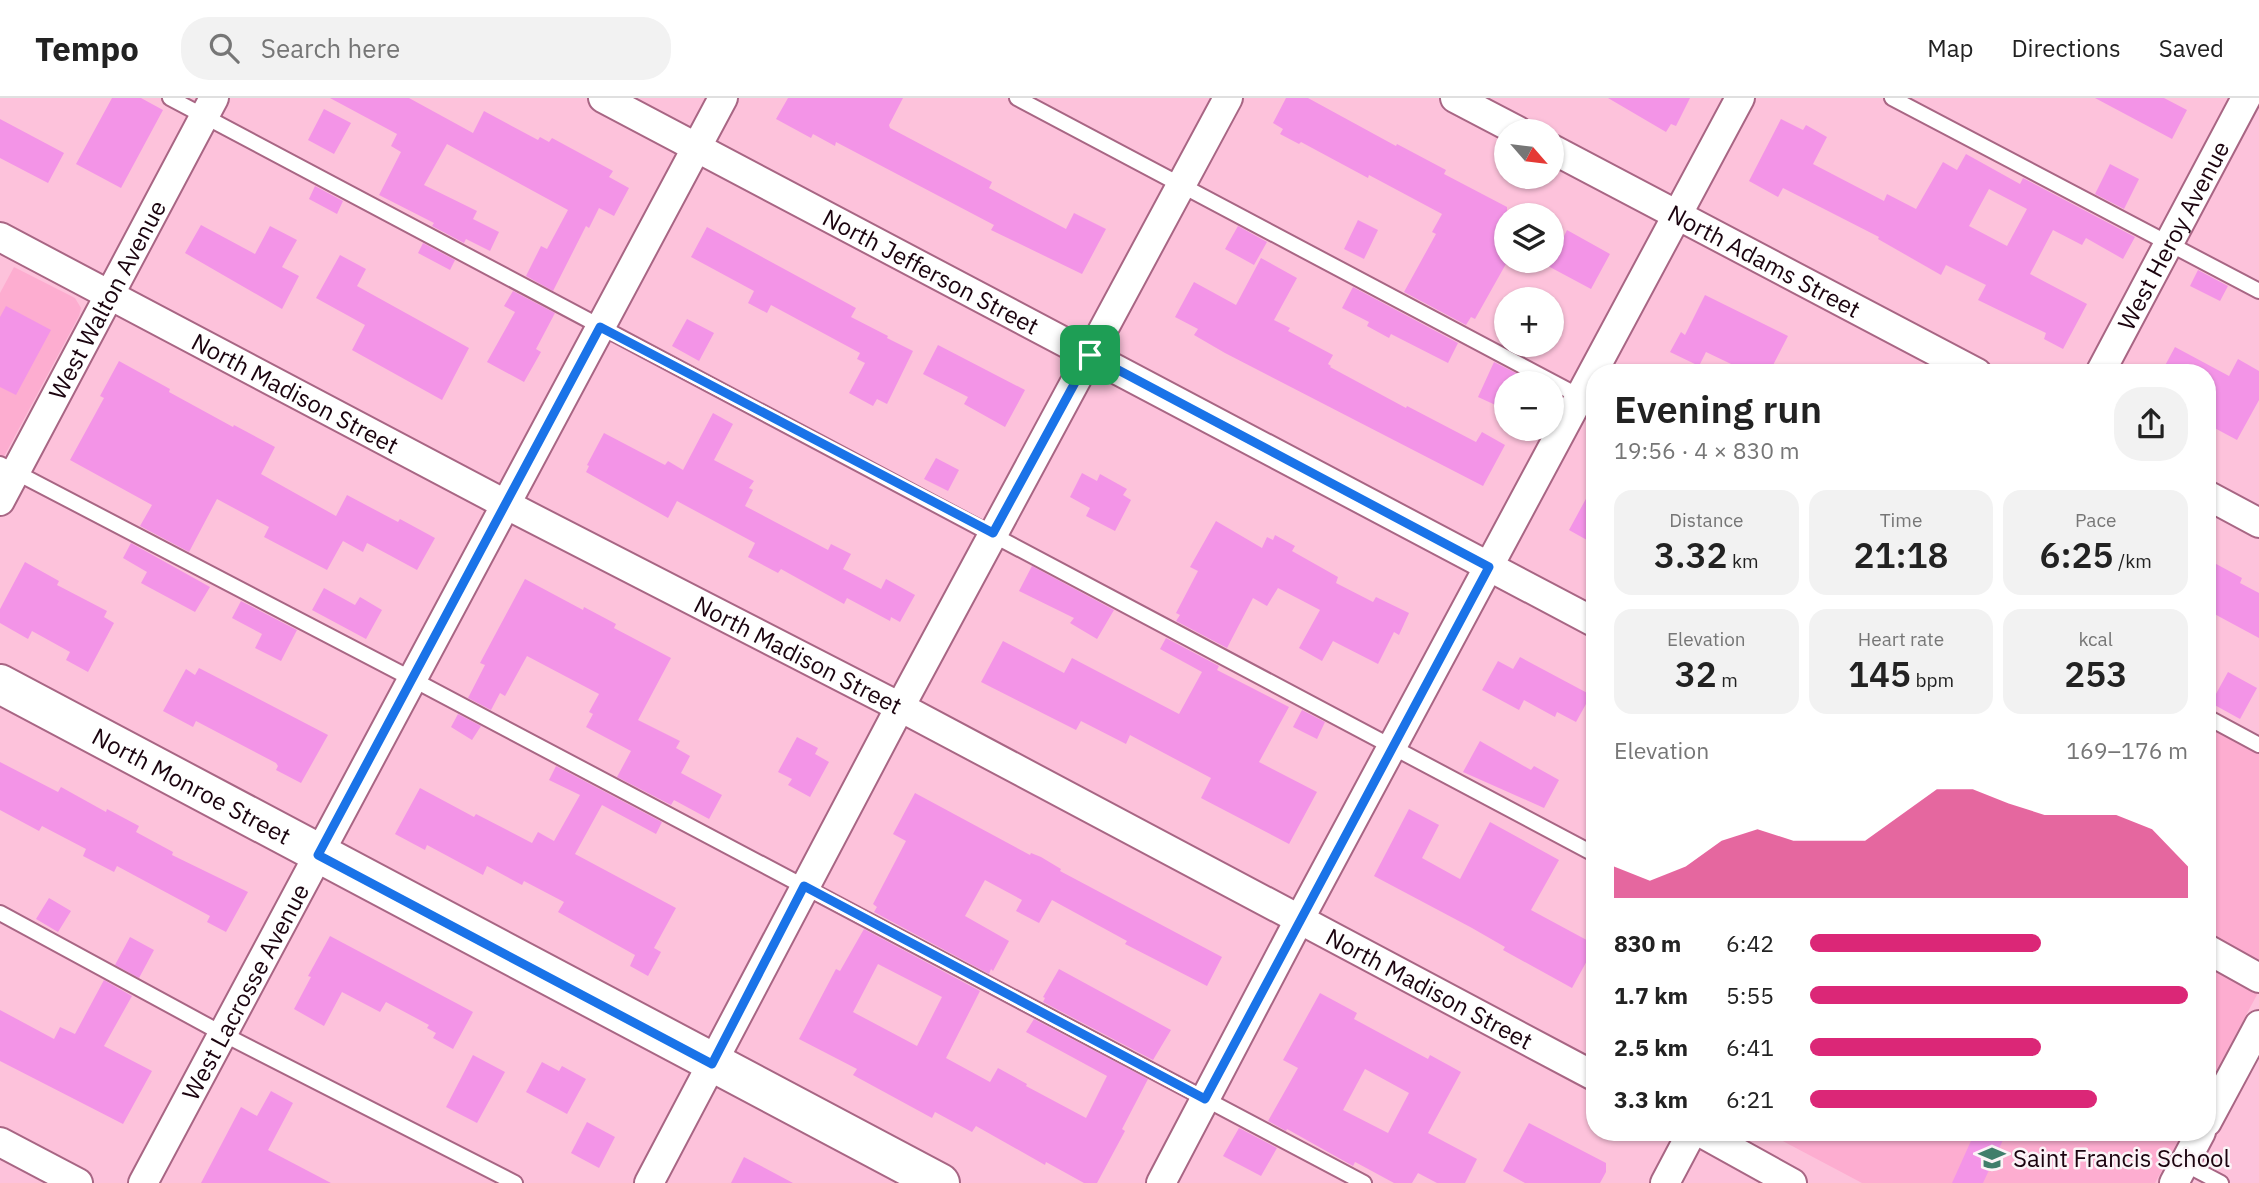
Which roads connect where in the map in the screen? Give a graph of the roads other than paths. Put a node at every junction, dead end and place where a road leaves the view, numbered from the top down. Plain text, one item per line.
1 (170, 98) edge
2 (603, 98) edge
3 (723, 98) edge
4 (1017, 98) edge
5 (1227, 98) edge
6 (1455, 98) edge
7 (1740, 98) edge
8 (1892, 98) edge
9 (2246, 98) edge
10 (209, 107) edge
11 (1495, 119) edge
12 (696, 148) junction
13 (1564, 155) edge
14 (1181, 185) junction
15 (1677, 214) junction
16 (0, 237) edge
17 (2168, 242) junction
18 (2259, 291) edge
19 (110, 296) junction
20 (600, 327) junction
21 (1090, 355) junction
22 (1604, 364) edge
23 (1960, 364) edge
24 (2105, 364) edge
25 (1586, 399) edge
26 (1586, 402) edge
27 (8, 468) edge
28 (2216, 500) edge
29 (0, 501) edge
30 (505, 504) junction
31 (2259, 523) edge
32 (993, 533) junction
33 (1489, 567) junction
34 (1586, 618) edge
35 (412, 679) junction
36 (0, 684) edge
37 (900, 707) junction
38 (2216, 722) edge
39 (2259, 745) edge
40 (1393, 746) junction
41 (1586, 850) edge
42 (318, 855) junction
43 (804, 886) junction
44 (0, 913) edge
45 (1299, 920) junction
46 (2216, 954) edge
47 (2259, 978) edge
48 (2259, 1025) edge
49 (223, 1034) junction
50 (712, 1064) junction
51 (1586, 1072) edge
52 (1205, 1099) junction
53 (2216, 1105) edge
54 (1687, 1141) edge
55 (1716, 1141) edge
56 (2197, 1141) edge
57 (0, 1142) edge
58 (2179, 1173) edge
59 (78, 1183) edge
60 (144, 1183) edge
61 (515, 1183) edge
62 (649, 1183) edge
63 (940, 1183) edge
64 (1161, 1183) edge
65 (1364, 1183) edge
66 (1665, 1183) edge
67 (1791, 1183) edge
68 (2221, 1183) edge

1 - 10 lane
2 - 12 street, North Jefferson Street
3 - 12 street, West Lacrosse Avenue
4 - 14 lane
5 - 14 street
6 - 11 street
7 - 15 street
8 - 17 lane
9 - 17 street, West Heroy Avenue
10 - 19 street, West Walton Avenue
10 - 20 lane
12 - 20 street, West Lacrosse Avenue
12 - 21 street, North Jefferson Street
13 - 15 street, North Adams Street
14 - 21 street
14 - 25 lane
15 - 22 street
15 - 23 street, North Adams Street
16 - 19 street, North Madison Street
17 - 18 lane
17 - 24 street, West Heroy Avenue
19 - 27 street, West Walton Avenue
19 - 30 street, North Madison Street
20 - 30 street, West Lacrosse Avenue
20 - 32 lane
21 - 32 street
21 - 33 street, North Jefferson Street
26 - 33 street
27 - 29 street, West Walton Avenue
27 - 35 lane
28 - 31 street
30 - 35 street, West Lacrosse Avenue
30 - 37 street, North Madison Street
32 - 37 street
32 - 40 lane
33 - 34 street, North Jefferson Street
33 - 40 street
35 - 42 street, West Lacrosse Avenue
35 - 43 lane
36 - 42 main road, North Monroe Street
37 - 43 street
37 - 45 street, North Madison Street
38 - 39 lane
40 - 41 lane
40 - 45 street
42 - 49 street, West Lacrosse Avenue
42 - 50 main road, North Monroe Street
43 - 50 street
43 - 52 lane
44 - 49 lane
45 - 51 street, North Madison Street
45 - 52 street
46 - 47 street
48 - 53 street
49 - 60 street, West Lacrosse Avenue
49 - 61 lane
50 - 62 street
50 - 63 main road, North Monroe Street
52 - 64 street
52 - 65 lane
54 - 66 street
55 - 67 street
56 - 58 street
57 - 59 street
58 - 68 lane

